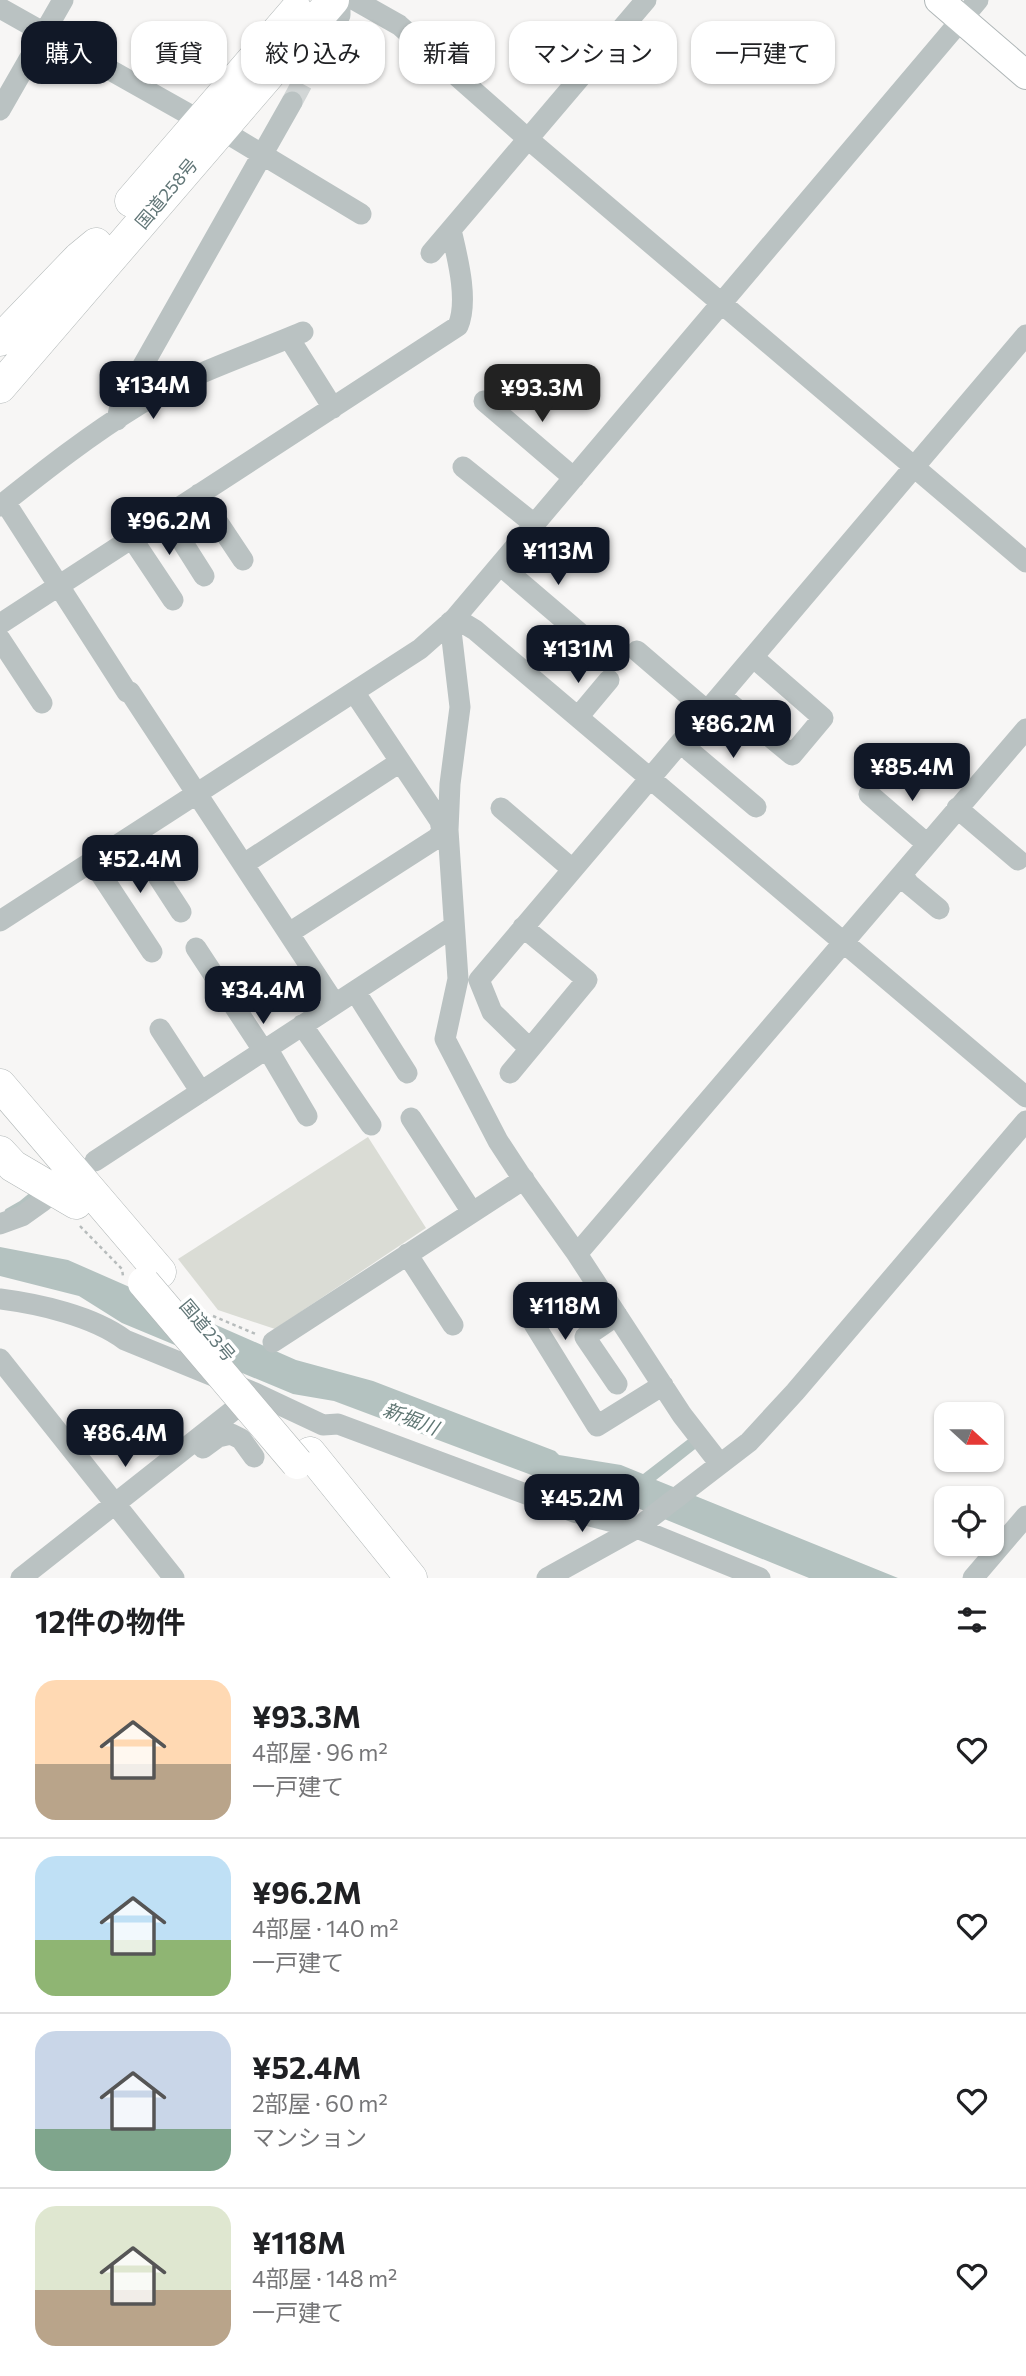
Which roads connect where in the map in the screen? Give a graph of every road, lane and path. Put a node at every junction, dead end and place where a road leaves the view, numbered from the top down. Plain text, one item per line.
1 (63, 0) edge
2 (304, 0) edge
3 (333, 0) edge
4 (340, 0) edge
5 (355, 0) edge
6 (646, 0) edge
7 (939, 0) edge
8 (0, 8) edge
9 (970, 10) edge
10 (23, 21) edge
11 (51, 21) edge
12 (337, 21) edge
13 (21, 73) edge
14 (117, 74) edge
15 (1026, 75) edge
16 (292, 102) tunnel mouth
17 (0, 110) edge
18 (209, 125) junction
19 (528, 139) junction
20 (262, 155) junction
21 (361, 214) dead end
22 (451, 230) junction
23 (96, 244) junction
24 (431, 253) dead end
25 (76, 301) junction
26 (722, 303) junction
27 (1026, 335) edge
28 (0, 340) edge
29 (0, 362) edge
30 (0, 387) edge
31 (484, 401) dead end
32 (333, 408) junction
33 (0, 413) edge
34 (117, 420) junction
35 (914, 466) junction
36 (463, 467) dead end
37 (574, 478) junction
38 (199, 494) junction
39 (2, 504) edge
40 (166, 516) junction
41 (534, 524) junction
42 (131, 537) junction
43 (243, 560) dead end
44 (1026, 562) edge
45 (500, 565) junction
46 (204, 576) dead end
47 (59, 585) junction
48 (173, 600) dead end
49 (453, 620) junction
50 (0, 624) edge
51 (0, 639) edge
52 (589, 640) dead end
53 (637, 651) dead end
54 (753, 657) junction
55 (609, 680) dead end
56 (354, 692) junction
57 (42, 703) dead end
58 (714, 703) junction
59 (578, 717) junction
60 (1026, 729) edge
61 (682, 741) junction
62 (400, 762) junction
63 (649, 778) junction
64 (869, 794) dead end
65 (198, 795) junction
66 (756, 807) dead end
67 (501, 808) dead end
68 (957, 808) junction
69 (445, 831) junction
70 (136, 833) junction
71 (927, 844) junction
72 (1018, 860) dead end
73 (92, 861) junction
74 (244, 864) junction
75 (572, 869) junction
76 (902, 874) junction
77 (939, 909) dead end
78 (181, 912) dead end
79 (0, 921) edge
80 (453, 927) junction
81 (523, 927) junction
82 (289, 933) junction
83 (844, 944) junction
84 (196, 948) dead end
85 (152, 953) dead end
86 (469, 979) junction
87 (355, 991) junction
88 (335, 1004) junction
89 (302, 1025) junction
90 (160, 1028) dead end
91 (529, 1048) junction
92 (265, 1049) junction
93 (407, 1073) dead end
94 (510, 1073) dead end
95 (0, 1085) edge
96 (201, 1092) junction
97 (1026, 1097) edge
98 (0, 1109) edge
99 (307, 1116) dead end
100 (411, 1118) dead end
101 (1026, 1121) edge
102 (372, 1125) dead end
103 (0, 1128) edge
104 (32, 1151) junction
105 (0, 1152) edge
106 (96, 1161) dead end
107 (524, 1179) junction
108 (43, 1201) dead end
109 (76, 1203) junction
110 (472, 1212) junction
111 (0, 1224) edge
112 (407, 1254) junction
113 (577, 1254) junction
114 (152, 1278) junction
115 (0, 1298) edge
116 (617, 1315) junction
117 (213, 1316) dead end
118 (534, 1324) dead end
119 (453, 1325) dead end
120 (273, 1342) joint
121 (0, 1359) edge
122 (617, 1384) dead end
123 (663, 1385) junction
124 (255, 1393) junction
125 (193, 1443) junction
126 (254, 1457) dead end
127 (303, 1458) junction
128 (720, 1464) junction
129 (116, 1504) junction
130 (1026, 1516) edge
131 (637, 1528) junction
132 (21, 1578) edge
133 (174, 1578) edge
134 (393, 1578) edge
135 (411, 1578) edge
136 (547, 1578) edge
137 (760, 1578) edge
138 (973, 1578) edge

1 - 11 street
2 - 18 highway, 国道258号
3 - 18 highway, 国道258号
4 - 12 street
5 - 19 street
6 - 19 street
7 - 9 main road
8 - 10 street
9 - 15 main road
9 - 26 street
13 - 17 street
14 - 18 street
16 - 20 street
18 - 20 street
18 - 23 highway, 国道258号
18 - 25 highway, 国道258号
19 - 22 street
19 - 26 street
20 - 21 street
20 - 34 street
22 - 24 street
22 - 32 street
23 - 28 highway
23 - 29 highway, 国道258号
25 - 30 highway, 国道258号
25 - 33 highway
26 - 35 street
26 - 37 street
27 - 35 street
31 - 37 street
32 - 34 street
32 - 38 street
34 - 39 street
35 - 44 street
35 - 54 street
36 - 41 street
37 - 41 street
38 - 40 street
38 - 43 street
39 - 47 street
40 - 42 street
40 - 46 street
41 - 45 street
42 - 47 street
42 - 48 street
45 - 49 street
45 - 52 street
47 - 50 street
47 - 65 street
49 - 56 street
49 - 59 street
49 - 69 street
51 - 57 street
53 - 58 street
54 - 58 street
54 - 58 street
55 - 59 street
56 - 62 street
56 - 65 street
58 - 61 street
59 - 63 street
60 - 68 street
61 - 63 street
61 - 66 street
62 - 69 street
62 - 74 street
63 - 75 street
63 - 83 street
64 - 71 street
65 - 70 street
65 - 74 street
67 - 75 street
68 - 71 street
68 - 72 street
69 - 80 street
69 - 82 street
70 - 73 street
70 - 78 street
71 - 76 street
73 - 79 street
73 - 85 street
74 - 82 street
75 - 81 street
76 - 77 street
76 - 83 street
80 - 86 street
80 - 87 street
81 - 86 street
81 - 91 street
82 - 88 street
83 - 97 street
83 - 113 street
84 - 92 street
86 - 91 street
86 - 107 street
87 - 88 street
87 - 93 street
88 - 89 street
89 - 92 street
89 - 102 street
90 - 96 street
91 - 94 street
92 - 96 street
92 - 99 street
95 - 114 highway, 国道23号
96 - 106 street
98 - 104 highway, 国道23号
100 - 110 street
101 - 128 street
103 - 104 highway
104 - 109 highway, 国道23号
105 - 109 highway
107 - 110 street
107 - 113 street
108 - 111 street
109 - 114 highway, 国道23号
110 - 112 street
112 - 119 street
112 - 120 street
113 - 116 street
114 - 127 highway, 国道23号, bridge
115 - 124 street
116 - 122 street
116 - 123 street
117 - 120 path
118 - 123 street
121 - 129 street
123 - 128 street
124 - 125 street
124 - 131 street
125 - 126 street
125 - 129 street
127 - 134 highway, 国道23号
127 - 135 highway, 国道23号
128 - 131 street
129 - 132 street
129 - 133 street
130 - 138 street
131 - 136 street
131 - 137 street

